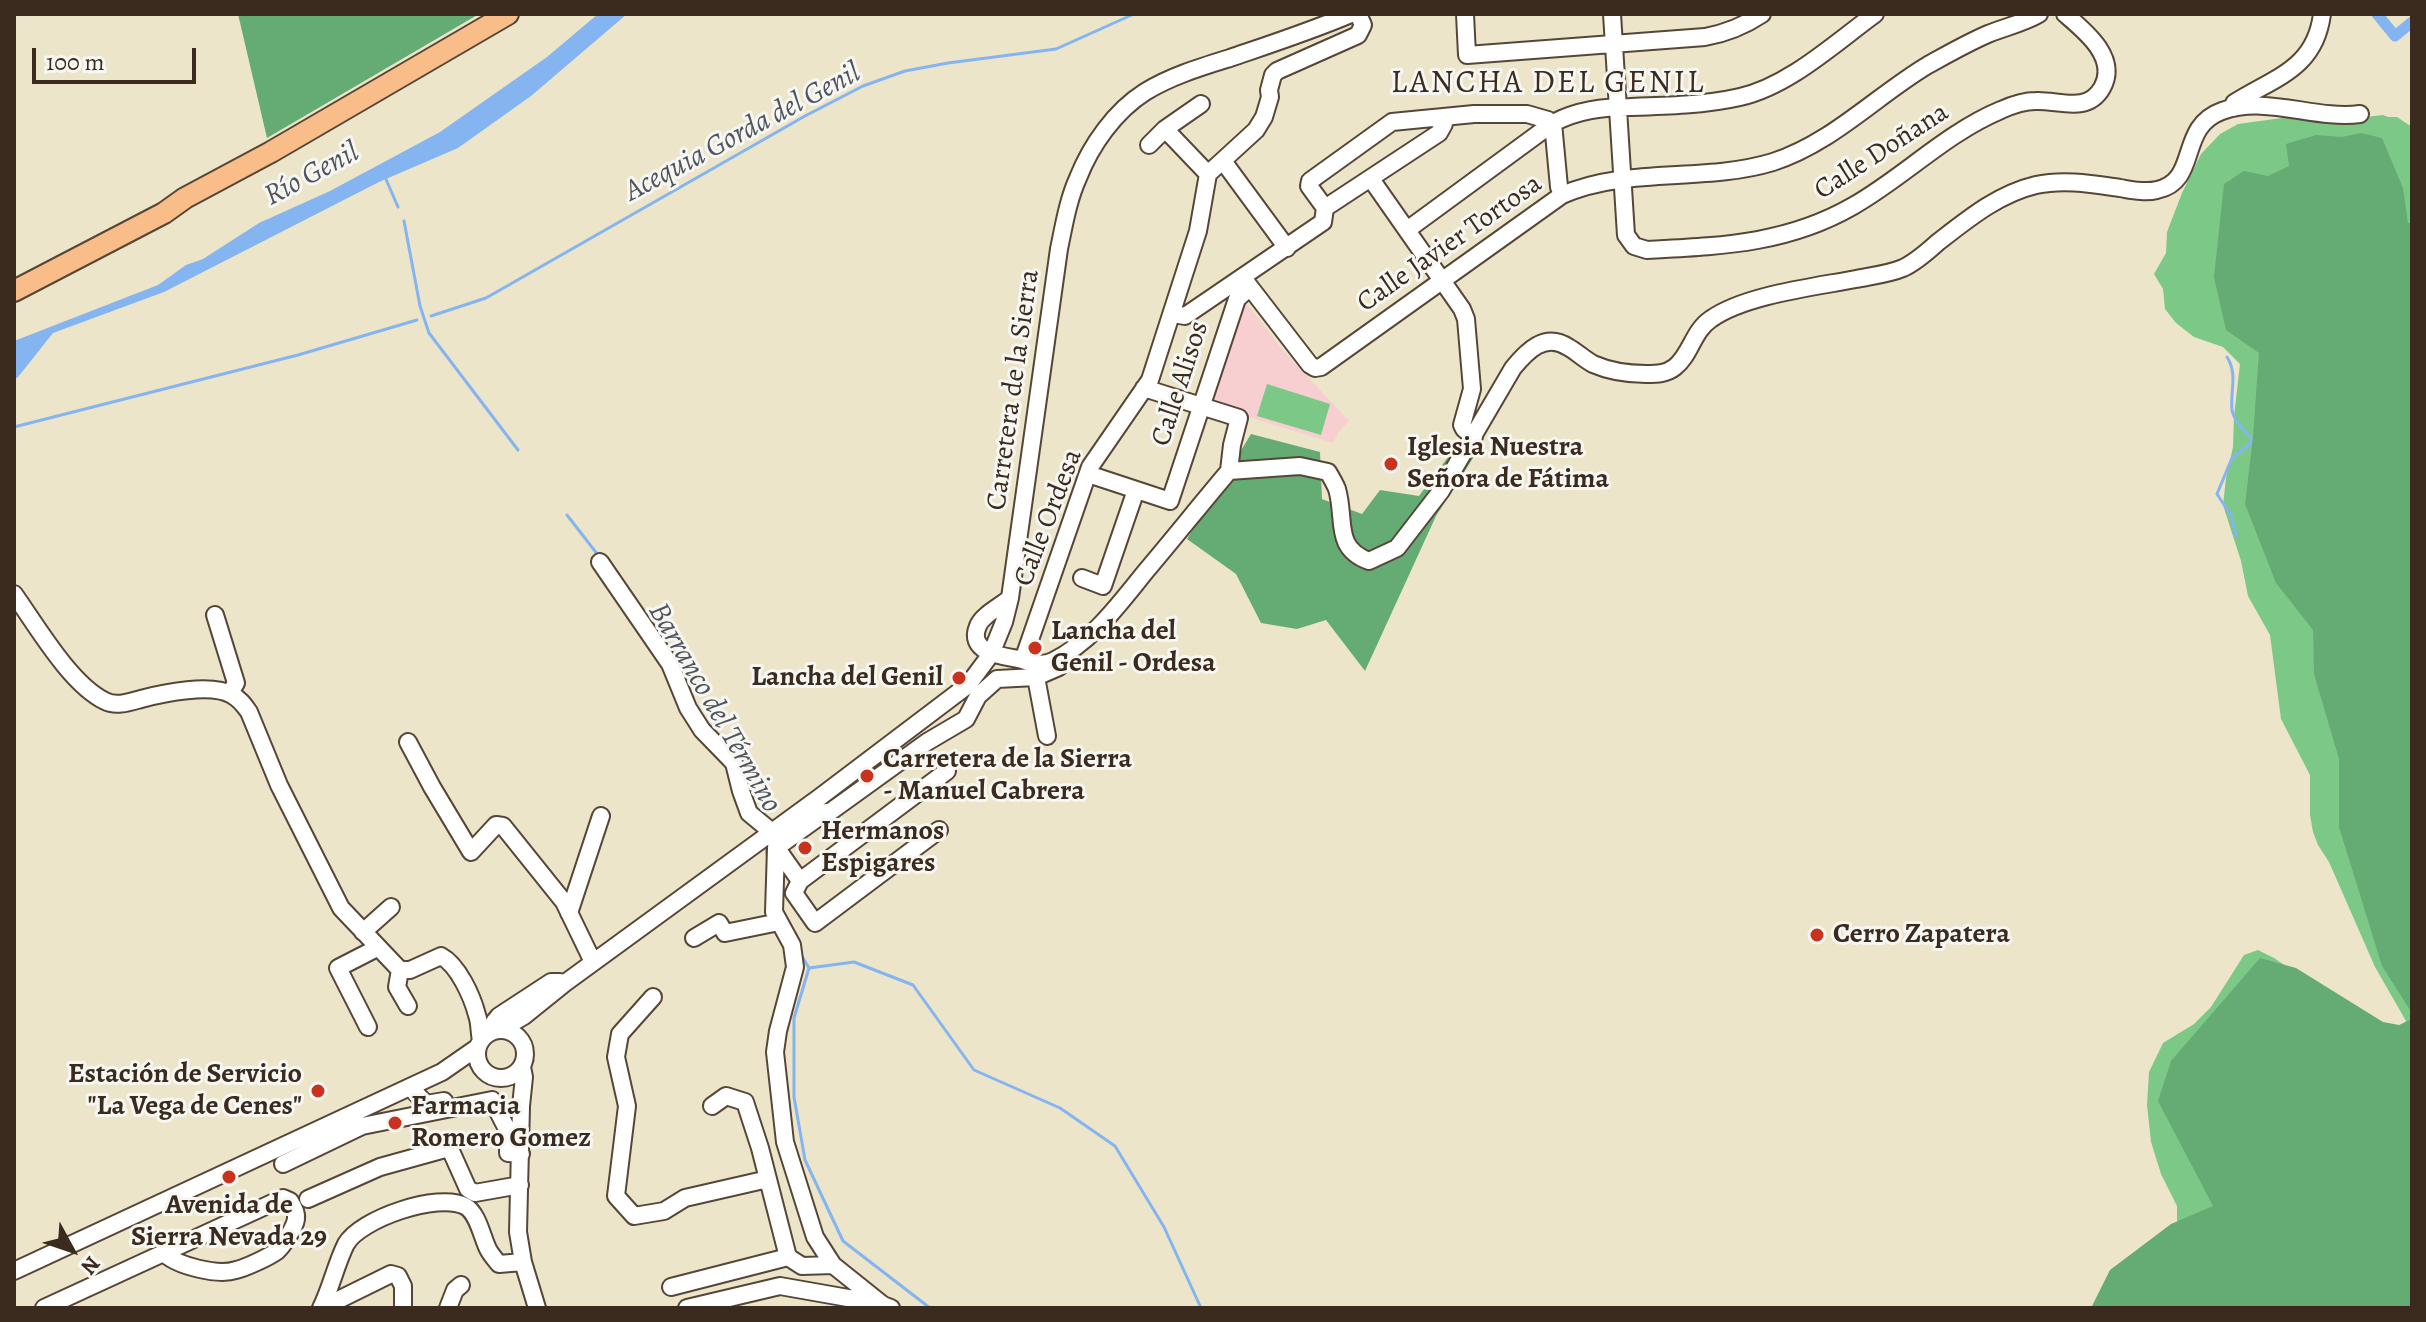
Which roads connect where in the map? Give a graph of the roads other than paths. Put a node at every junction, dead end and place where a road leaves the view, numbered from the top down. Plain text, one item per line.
1 (508, 14) edge
2 (1351, 14) edge
3 (1358, 14) edge
4 (1465, 14) edge
5 (1612, 14) edge
6 (1762, 14) edge
7 (1875, 14) edge
8 (2039, 14) edge
9 (2065, 14) edge
10 (2322, 14) edge
11 (1614, 43) junction
12 (1201, 104) dead end
13 (1618, 106) junction
14 (2233, 108) junction
15 (2360, 114) dead end
16 (1443, 117) junction
17 (1553, 123) junction
18 (1165, 129) junction
19 (1149, 145) dead end
20 (1223, 161) junction
21 (1208, 174) junction
22 (1371, 179) junction
23 (1624, 181) junction
24 (1562, 195) junction
25 (185, 198) junction
26 (1325, 208) junction
27 (1407, 230) junction
28 (1287, 248) junction
29 (14, 279) edge
30 (1441, 281) junction
31 (1246, 283) junction
32 (14, 291) edge
33 (1173, 314) junction
34 (1144, 388) junction
35 (1201, 406) junction
36 (1474, 437) junction
37 (1229, 471) junction
38 (1088, 474) junction
39 (1136, 490) junction
40 (600, 562) dead end
41 (1082, 578) dead end
42 (14, 594) edge
43 (215, 615) dead end
44 (1085, 638) junction
45 (991, 654) junction
46 (1023, 660) junction
47 (1036, 677) junction
48 (230, 693) junction
49 (1047, 736) dead end
50 (408, 742) dead end
51 (947, 771) dead end
52 (601, 816) dead end
53 (939, 830) dead end
54 (774, 840) junction
55 (800, 881) junction
56 (391, 907) dead end
57 (569, 913) junction
58 (779, 922) junction
59 (363, 932) junction
60 (694, 938) dead end
61 (377, 948) junction
62 (593, 962) junction
63 (400, 970) junction
64 (565, 983) junction
65 (653, 997) dead end
66 (546, 999) junction
67 (408, 1006) dead end
68 (368, 1027) dead end
69 (489, 1035) junction
70 (523, 1043) junction
71 (522, 1067) junction
72 (486, 1071) junction
73 (442, 1072) junction
74 (505, 1078) junction
75 (410, 1087) junction
76 (521, 1106) junction
77 (712, 1106) dead end
78 (521, 1154) junction
79 (283, 1164) dead end
80 (768, 1179) junction
81 (520, 1185) junction
82 (308, 1199) dead end
83 (164, 1253) junction
84 (788, 1257) junction
85 (523, 1262) junction
86 (833, 1265) junction
87 (14, 1271) edge
88 (461, 1285) dead end
89 (671, 1287) dead end
90 (76, 1300) edge
91 (887, 1306) edge
92 (44, 1308) edge
93 (322, 1308) edge
94 (403, 1308) edge
95 (448, 1308) edge
96 (537, 1308) edge
97 (687, 1308) edge

1 - 25 main road
2 - 45 street, Carretera de la Sierra
3 - 20 street
4 - 11 street
5 - 11 street, Calle Doñana
6 - 11 street
7 - 13 street
8 - 23 street, Calle Javier Tortosa
9 - 23 street, Calle Doñana
10 - 14 street
11 - 13 street, Calle Doñana
12 - 18 street
13 - 17 street
13 - 23 street, Calle Doñana
14 - 15 street
14 - 36 street
16 - 17 street
16 - 22 street
16 - 26 street
17 - 24 street
17 - 27 street
18 - 19 street
18 - 21 street
20 - 21 street
20 - 28 street
21 - 33 street, Calle Ordesa
22 - 26 street
22 - 27 street
23 - 24 street, Calle Javier Tortosa
24 - 30 street, Calle Javier Tortosa
25 - 29 main road
25 - 32 main road
26 - 28 street
27 - 30 street
28 - 31 street
30 - 31 street, Calle Javier Tortosa
30 - 36 street
31 - 33 street
31 - 35 street, Calle Alisos
33 - 34 street, Calle Ordesa
34 - 35 street
34 - 38 street, Calle Ordesa
35 - 37 street
35 - 39 street, Calle Alisos
36 - 37 street
37 - 44 street
38 - 39 street
38 - 46 street, Calle Ordesa
39 - 41 street
40 - 54 street
42 - 48 street
43 - 48 street
44 - 46 street
44 - 47 street
45 - 46 street
45 - 54 street, Carretera de la Sierra
47 - 49 street
47 - 54 street
48 - 59 street
50 - 57 street
51 - 55 street
52 - 57 street
53 - 55 street
54 - 55 street
54 - 58 street
54 - 62 street
56 - 59 street
57 - 62 street
58 - 60 street
58 - 86 street
59 - 61 street
61 - 63 street
61 - 68 street
62 - 64 street
63 - 67 street
63 - 69 street
64 - 66 street
64 - 69 street
65 - 80 street
66 - 69 street
66 - 70 street
69 - 70 street
69 - 72 street
69 - 73 street
70 - 71 street
71 - 74 street
71 - 76 street
72 - 73 street
72 - 74 street
73 - 75 street
74 - 75 street
74 - 76 street
75 - 87 street
76 - 78 street
77 - 80 street
78 - 79 street
78 - 81 street
80 - 84 street
81 - 82 street
81 - 85 street
83 - 83 street
83 - 90 street
84 - 86 street
84 - 89 street
85 - 93 street
85 - 96 street
86 - 91 street
88 - 95 street
90 - 92 street
91 - 97 street
93 - 94 street

